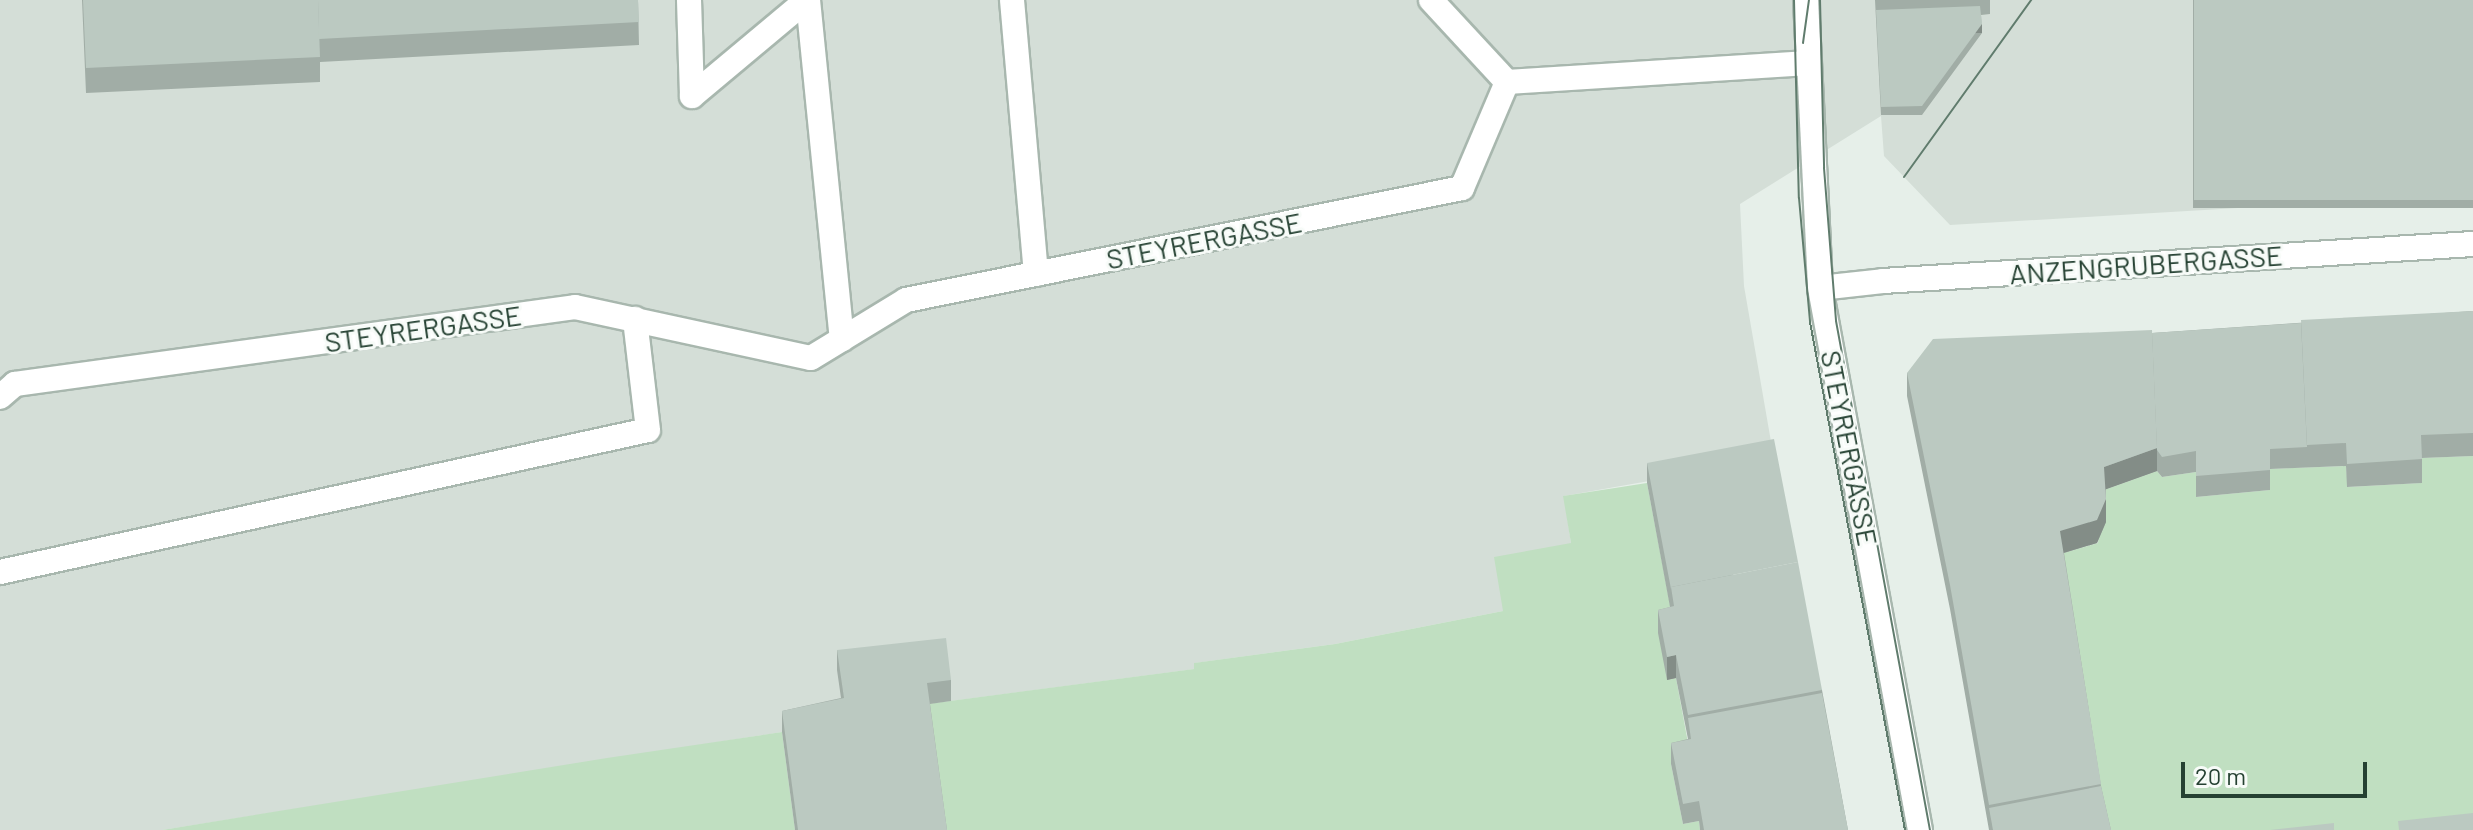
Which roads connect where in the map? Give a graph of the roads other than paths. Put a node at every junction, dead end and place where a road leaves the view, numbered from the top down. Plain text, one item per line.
1 (689, 0) edge
2 (808, 0) edge
3 (1012, 0) edge
4 (1431, 0) edge
5 (1806, 0) edge
6 (1808, 63) junction
7 (1507, 82) junction
8 (2473, 244) edge
9 (1036, 274) junction
10 (1820, 288) junction
11 (635, 319) junction
12 (842, 339) junction
13 (0, 397) edge
14 (0, 572) edge
15 (1920, 830) edge

1 - 2 street
2 - 12 street
3 - 9 street
4 - 7 street
5 - 6 street, STEYRERGASSE
6 - 7 street
6 - 10 street, STEYRERGASSE
7 - 9 street, STEYRERGASSE
8 - 10 street, ANZENGRUBERGASSE
9 - 12 street, STEYRERGASSE
10 - 15 street, STEYRERGASSE
11 - 12 street, STEYRERGASSE
11 - 13 street, STEYRERGASSE
11 - 14 street

